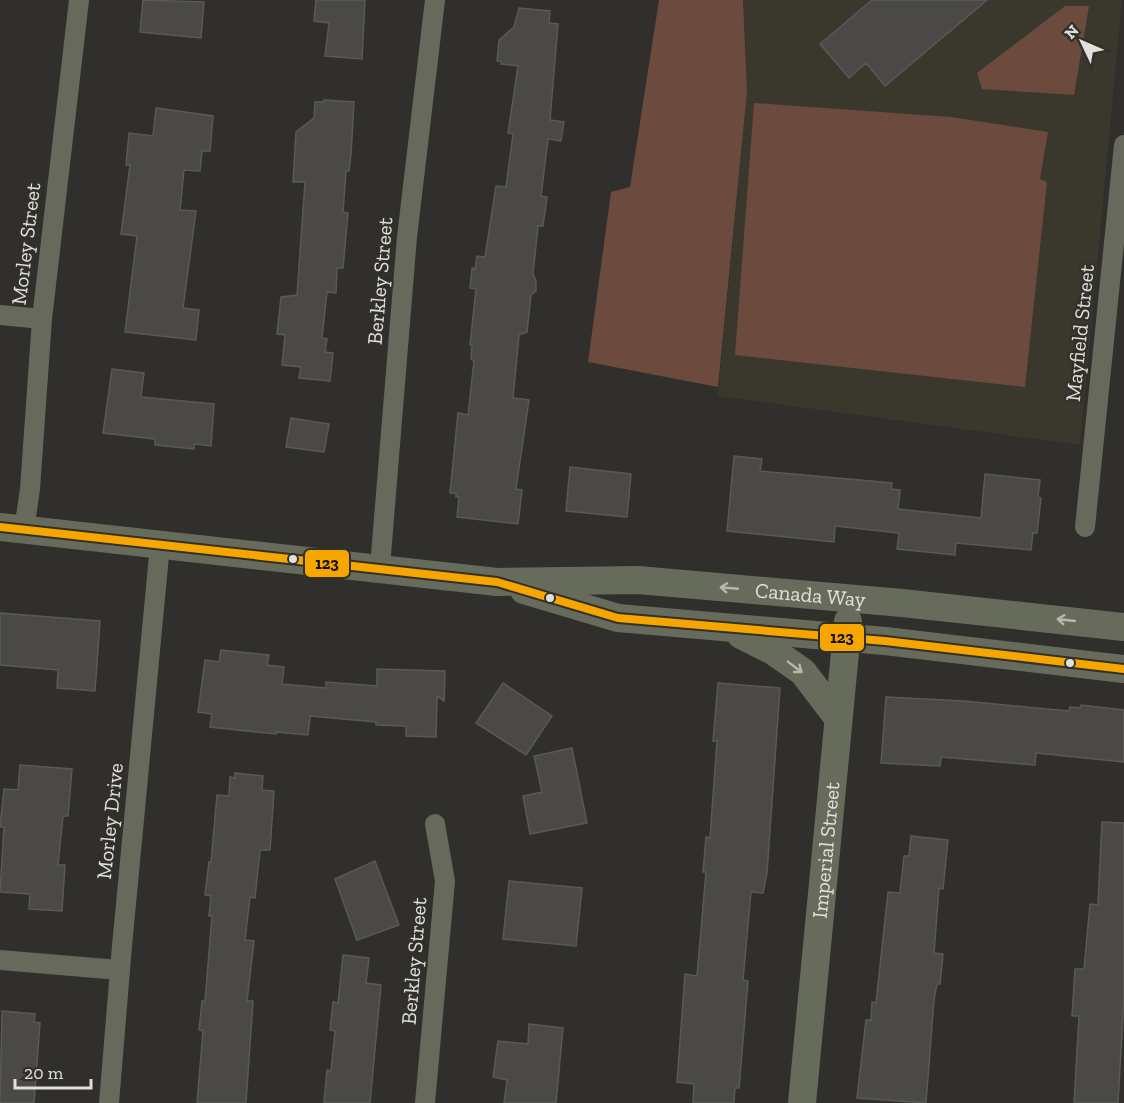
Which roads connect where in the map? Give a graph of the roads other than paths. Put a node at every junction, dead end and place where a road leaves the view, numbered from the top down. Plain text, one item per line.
1 (79, 0) edge
2 (435, 0) edge
3 (1124, 145) edge
4 (0, 315) edge
5 (42, 319) junction
6 (1085, 527) dead end
7 (12, 528) edge
8 (160, 544) junction
9 (380, 567) junction
10 (497, 582) junction
11 (850, 598) junction
12 (1124, 627) edge
13 (726, 628) junction
14 (847, 638) junction
15 (1124, 669) edge
16 (838, 718) junction
17 (435, 824) dead end
18 (0, 960) edge
19 (119, 970) junction
20 (109, 1103) edge
21 (425, 1103) edge
22 (802, 1103) edge

1 - 5 street, Morley Street
2 - 9 street, Berkley Street
3 - 6 street, Mayfield Street
4 - 5 street
5 - 7 street, Morley Street
7 - 8 main road, Canada Way
8 - 9 main road, Canada Way
8 - 19 street, Morley Drive
9 - 10 main road, Canada Way
11 -> 10 main road, Canada Way
10 - 13 main road, Canada Way
12 -> 11 main road, Canada Way
11 - 14 main road, Imperial Street
13 - 14 main road, Canada Way
13 -> 16 main road
14 - 15 main road, Canada Way
14 - 16 main road, Imperial Street
16 - 22 main road, Imperial Street
17 - 21 street, Berkley Street
18 - 19 street
19 - 20 street, Morley Drive

